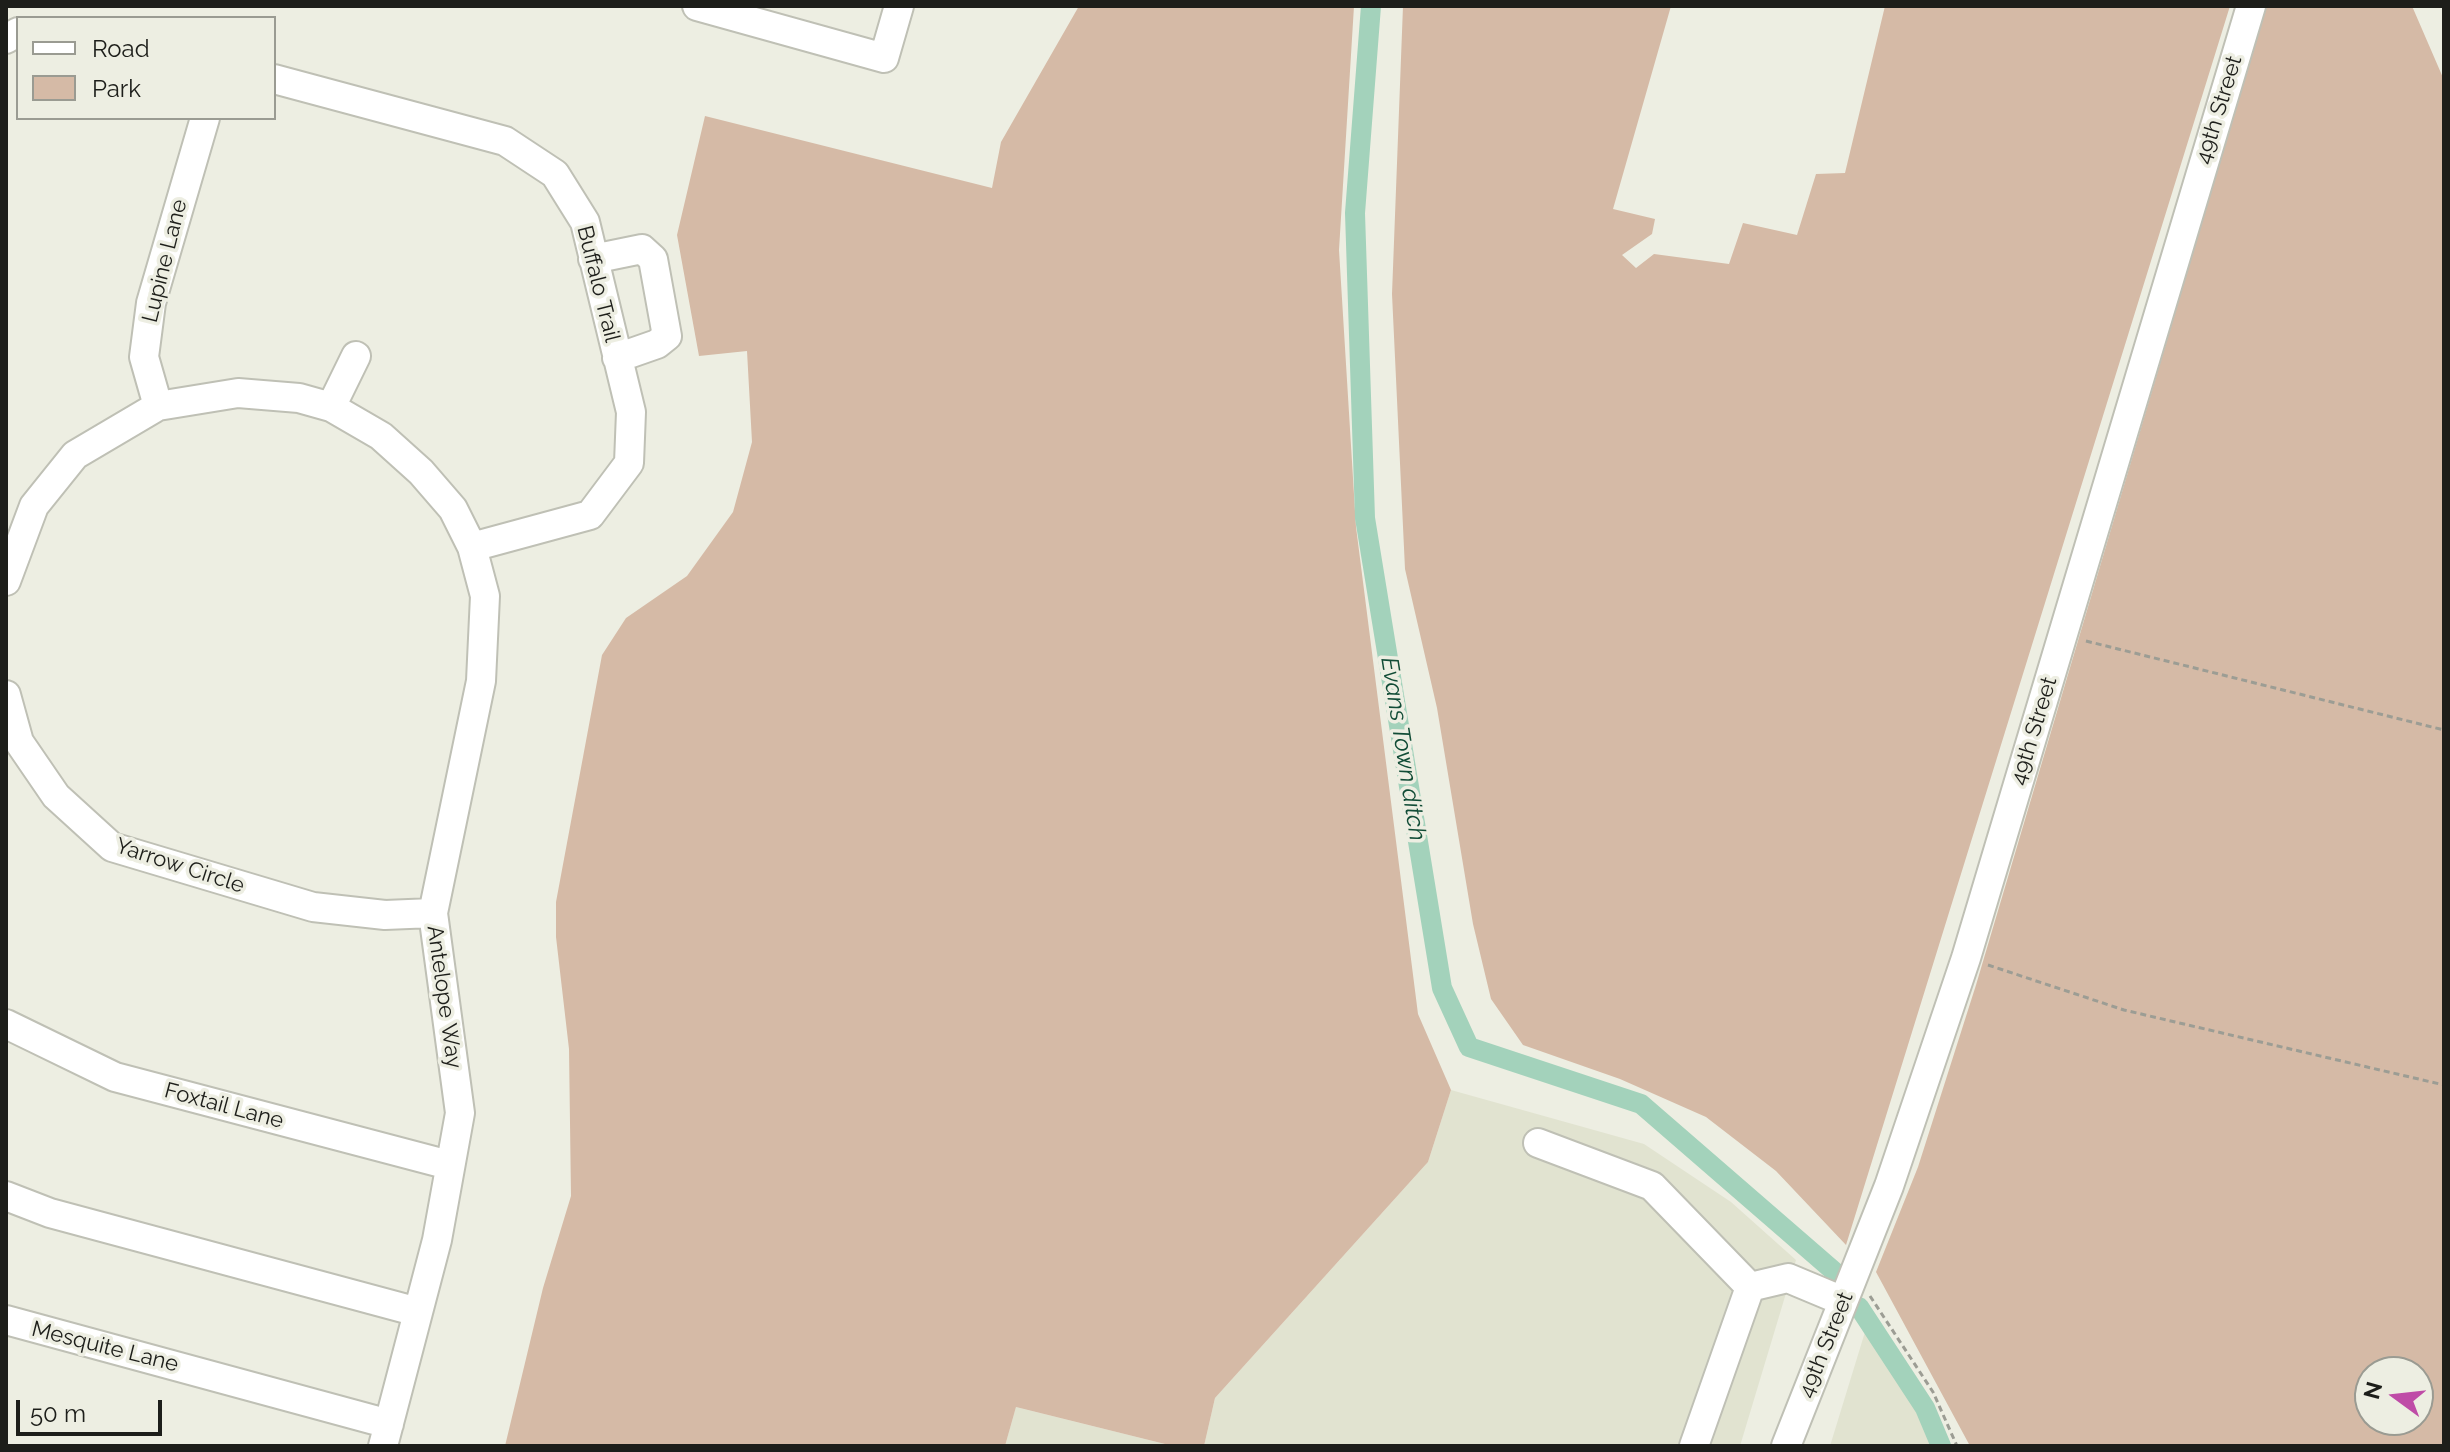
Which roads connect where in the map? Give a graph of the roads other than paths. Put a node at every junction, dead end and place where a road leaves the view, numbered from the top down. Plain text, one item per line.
1 (697, 6) edge
2 (899, 6) edge
3 (2251, 6) edge
4 (276, 80) edge
5 (204, 120) edge
6 (593, 259) junction
7 (356, 356) dead end
8 (617, 358) junction
9 (158, 406) junction
10 (331, 407) junction
11 (472, 547) junction
12 (6, 581) edge
13 (6, 695) edge
14 (433, 913) junction
15 (6, 1024) edge
16 (1538, 1143) dead end
17 (449, 1165) junction
18 (6, 1196) edge
19 (1750, 1287) junction
20 (1843, 1301) junction
21 (418, 1312) junction
22 (6, 1320) edge
23 (386, 1435) edge
24 (1694, 1446) edge
25 (1786, 1446) edge

1 - 2 street
3 - 20 street, 49th Street
4 - 6 street, Buffalo Trail
5 - 9 street, Lupine Lane
6 - 8 street, Buffalo Trail
6 - 8 street
7 - 10 street
8 - 11 street, Buffalo Trail
9 - 10 street
9 - 12 street
10 - 11 street
11 - 14 street, Antelope Way
13 - 14 street, Yarrow Circle
14 - 17 street, Antelope Way
15 - 17 street, Foxtail Lane
16 - 19 street
17 - 21 street, Antelope Way
18 - 21 street
19 - 20 street
19 - 24 street
20 - 25 street, 49th Street
21 - 23 street, Antelope Way
22 - 23 street, Mesquite Lane

